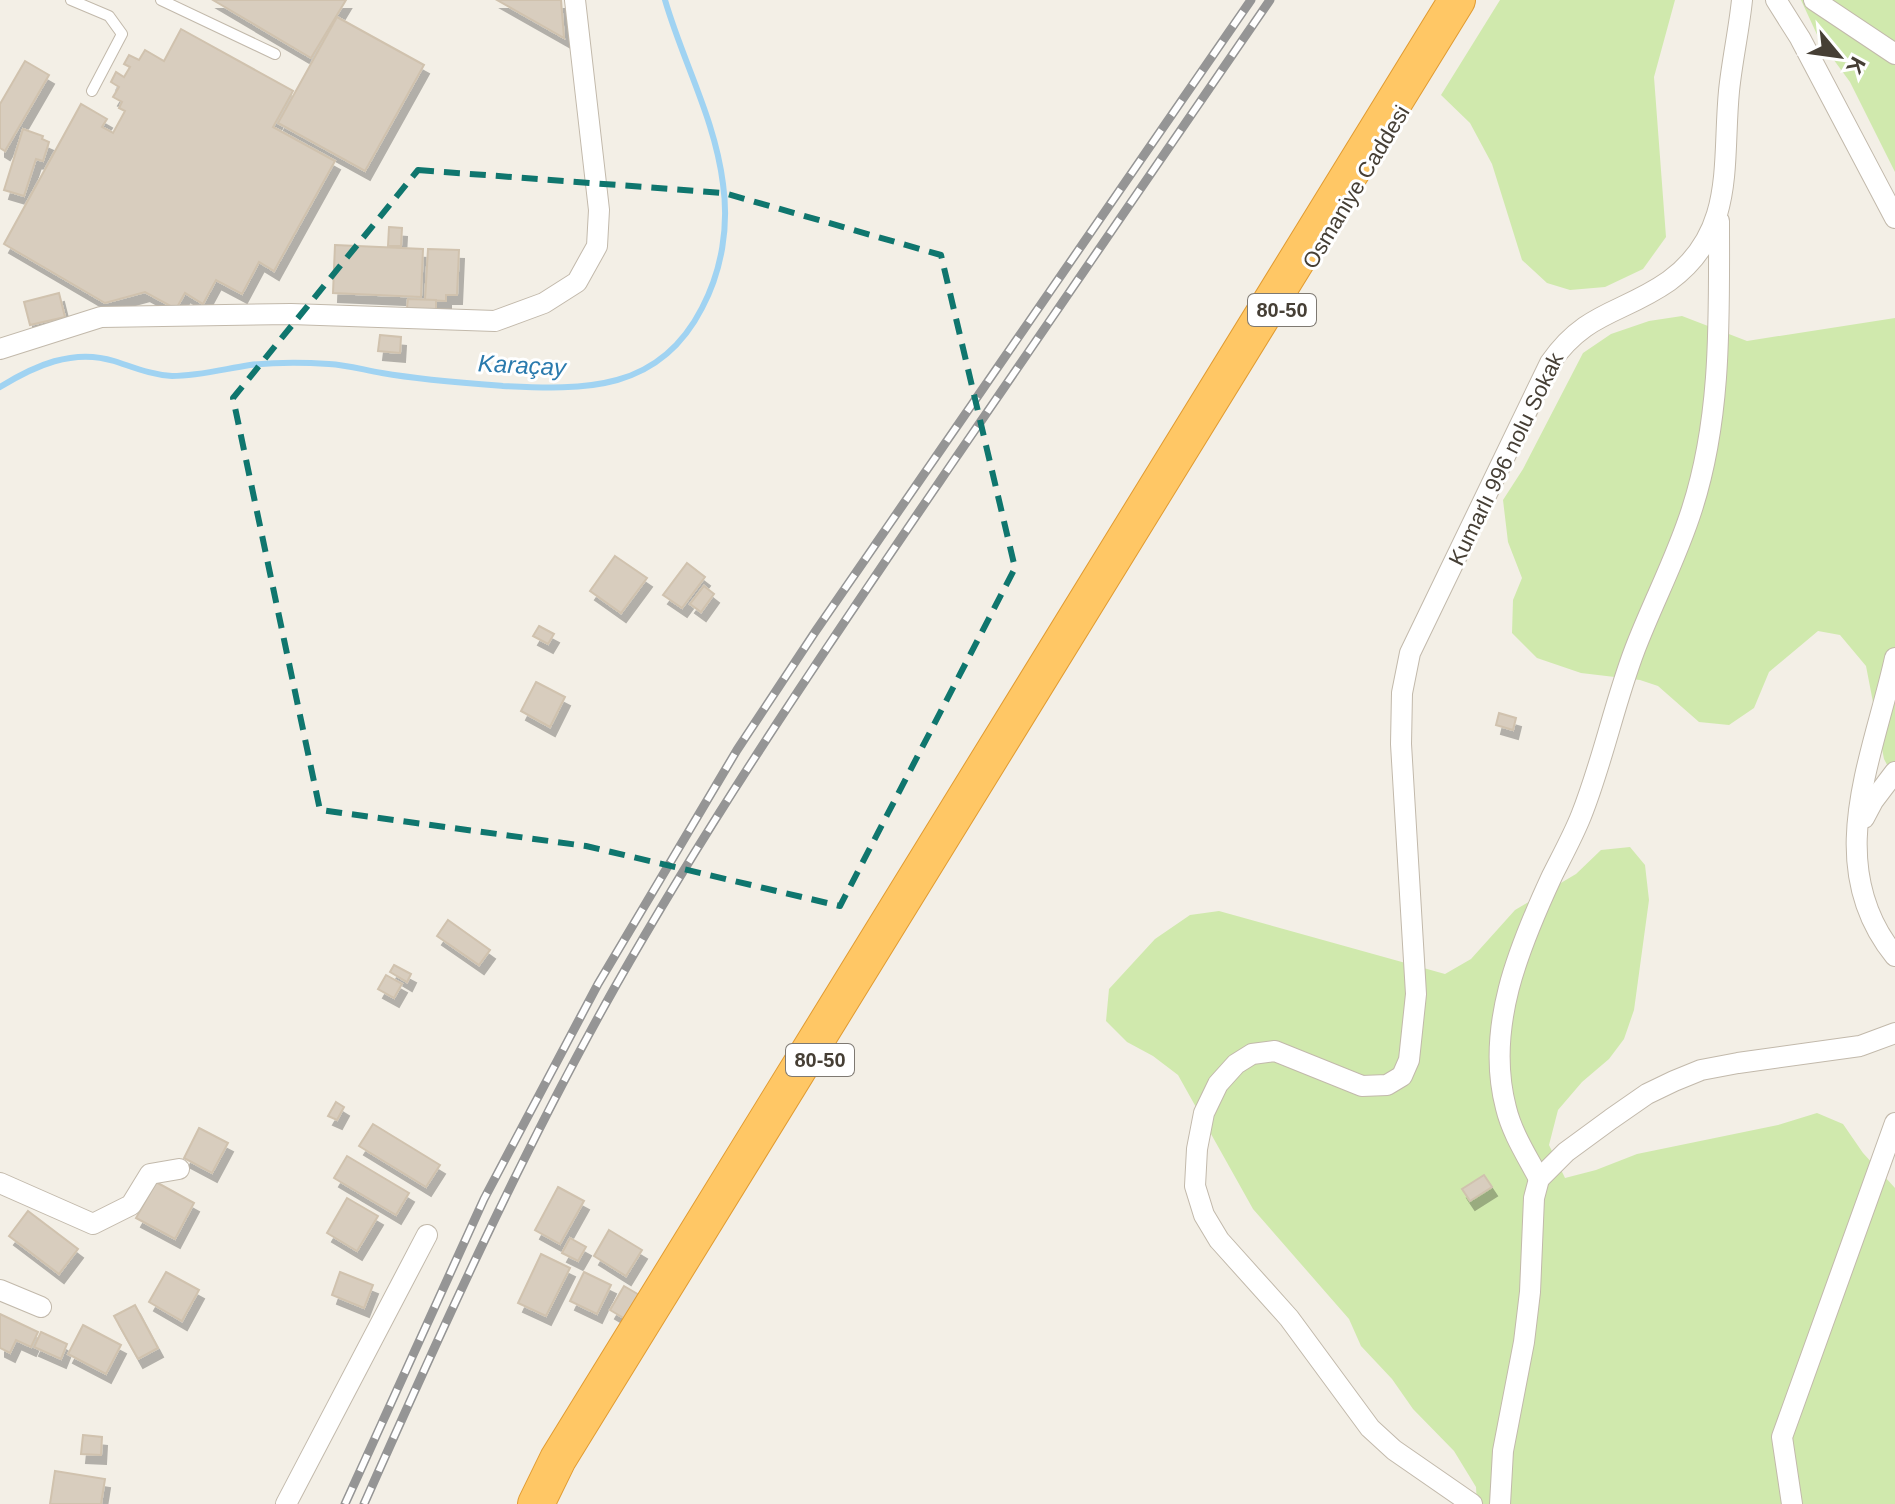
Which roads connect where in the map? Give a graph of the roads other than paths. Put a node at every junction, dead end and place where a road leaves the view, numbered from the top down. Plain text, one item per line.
1 (71, 0) edge
2 (161, 0) edge
3 (575, 0) edge
4 (1457, 0) edge
5 (1468, 0) edge
6 (1742, 0) edge
7 (1776, 0) edge
8 (1814, 0) edge
9 (275, 54) dead end
10 (1895, 54) edge
11 (92, 91) dead end
12 (1719, 215) junction
13 (1895, 218) edge
14 (0, 349) edge
15 (1895, 658) edge
16 (1895, 772) edge
17 (1857, 831) junction
18 (1895, 956) edge
19 (1895, 1033) edge
20 (1895, 1123) edge
21 (179, 1169) dead end
22 (1539, 1179) junction
23 (0, 1183) edge
24 (427, 1235) dead end
25 (0, 1290) edge
26 (41, 1307) dead end
27 (286, 1504) edge
28 (536, 1504) edge
29 (552, 1504) edge
30 (1472, 1504) edge
31 (1500, 1504) edge
32 (1792, 1504) edge

1 - 11 lane
2 - 9 lane
3 - 14 street
4 - 28 highway
5 - 29 highway, Osmaniye Caddesi / 80-50
6 - 12 street, Kumarlı 996 nolu Sokak
7 - 13 street
8 - 10 street
12 - 22 street
12 - 30 street, Kumarlı 996 nolu Sokak
15 - 17 street
16 - 17 street
17 - 18 street
19 - 22 street
20 - 32 street
21 - 23 street
22 - 31 street
24 - 27 street
25 - 26 street

